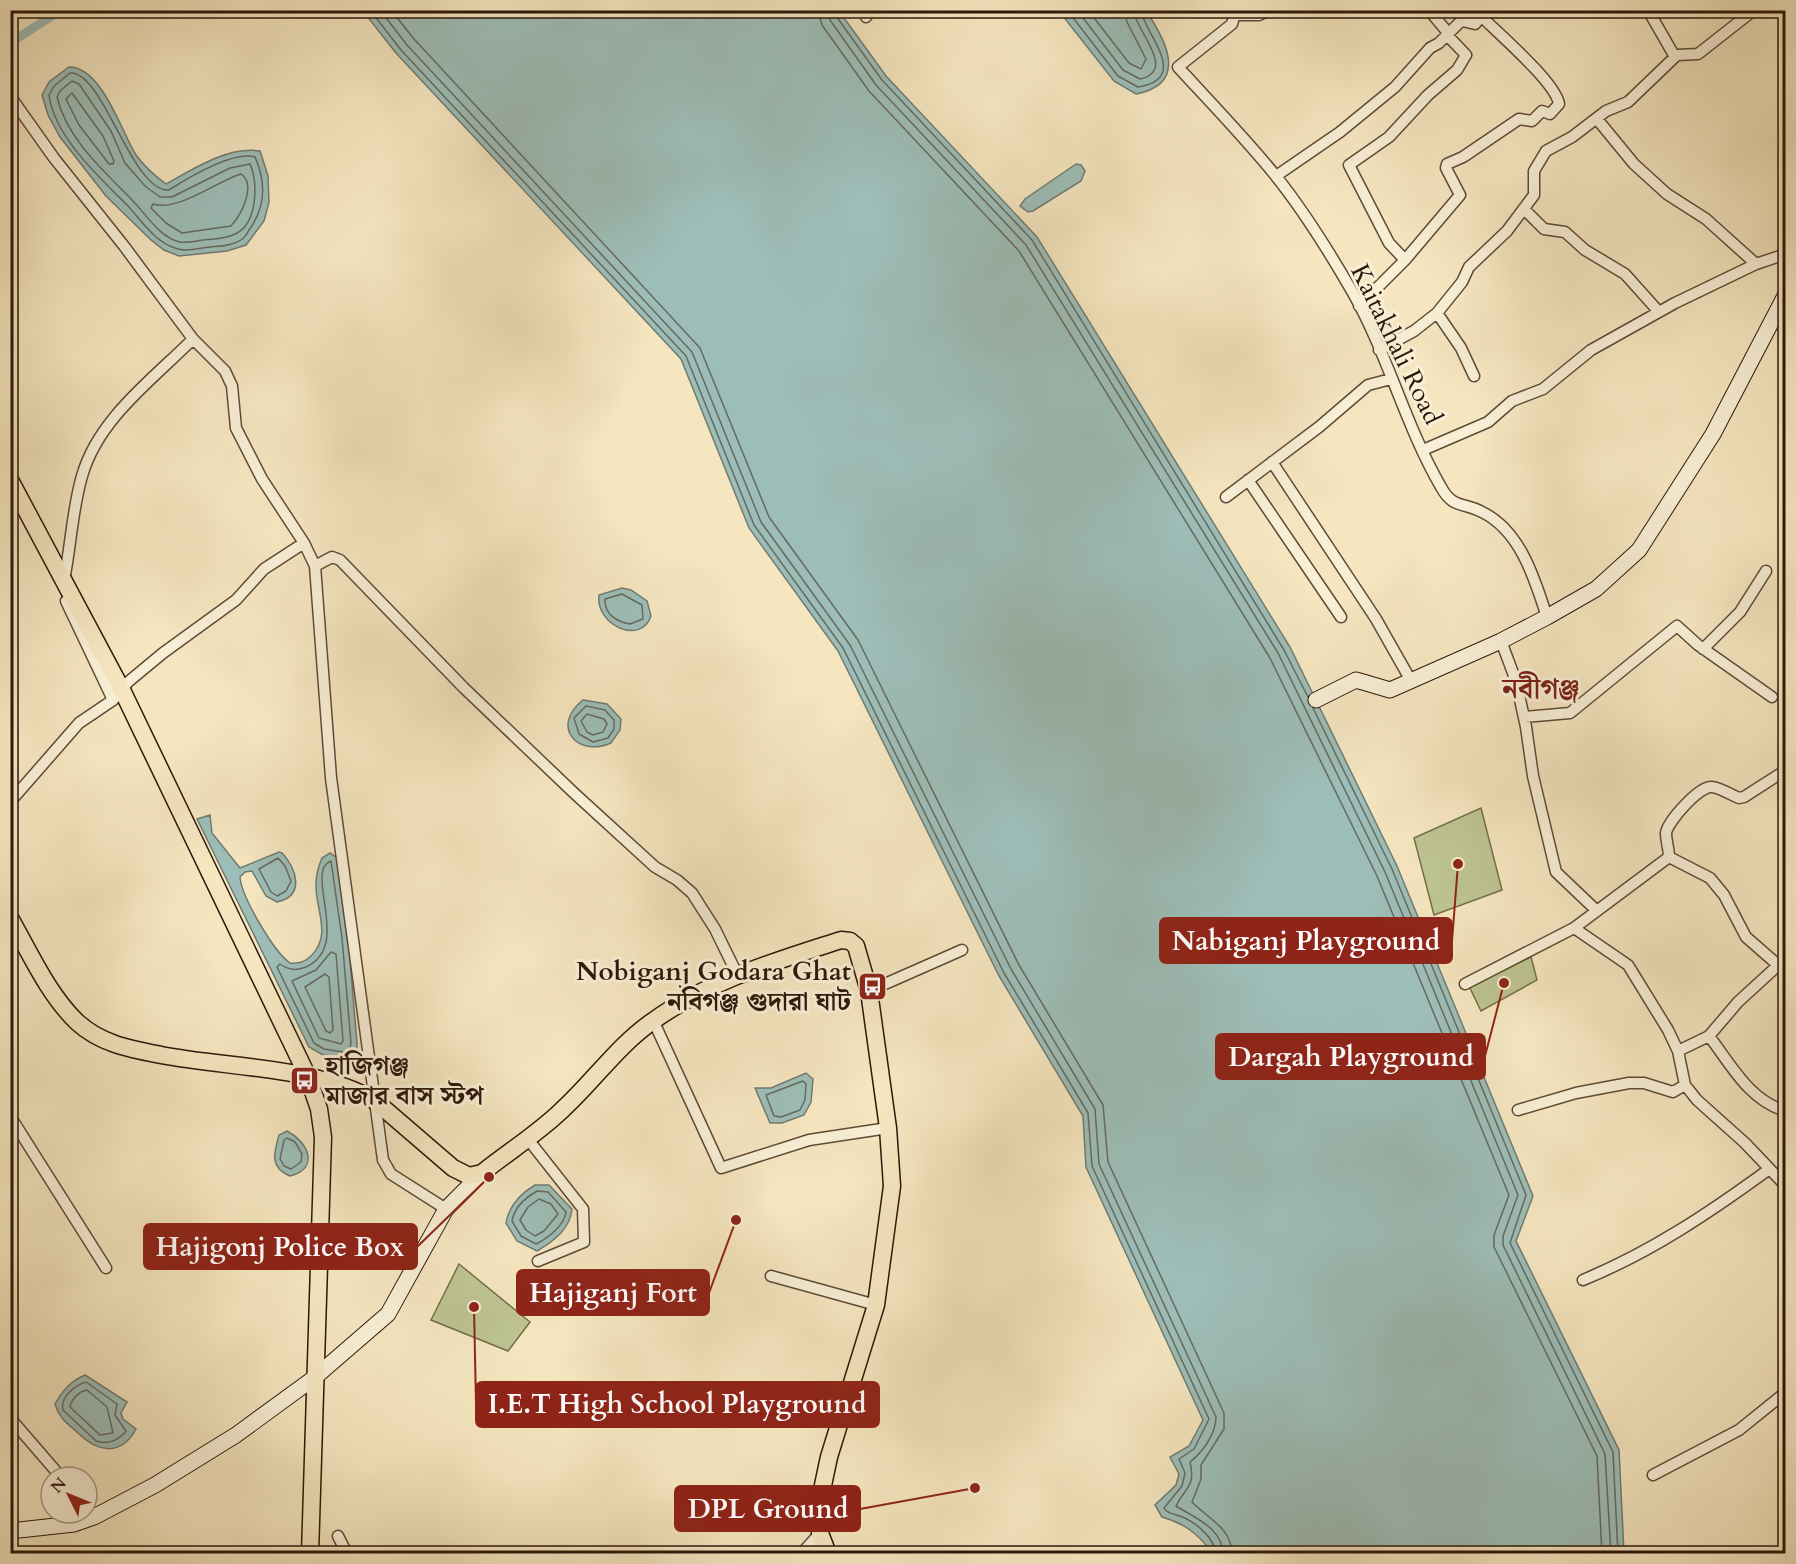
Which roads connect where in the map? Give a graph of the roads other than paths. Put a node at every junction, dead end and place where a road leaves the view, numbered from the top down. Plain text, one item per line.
1 (1269, 10) edge
2 (1429, 10) edge
3 (1648, 10) edge
4 (1754, 10) edge
5 (1235, 13) edge
6 (1485, 14) edge
7 (1448, 34) junction
8 (1675, 57) junction
9 (10, 96) edge
10 (1597, 119) junction
11 (1276, 176) junction
12 (1524, 209) junction
13 (1785, 254) edge
14 (1405, 260) junction
15 (1756, 264) junction
16 (1785, 294) edge
17 (1359, 306) junction
18 (1659, 312) junction
19 (1437, 313) junction
20 (193, 339) junction
21 (1379, 350) junction
22 (1474, 376) dead end
23 (1391, 379) junction
24 (1423, 450) junction
25 (1272, 462) junction
26 (10, 480) edge
27 (1248, 480) junction
28 (10, 488) edge
29 (1226, 497) dead end
30 (304, 543) junction
31 (315, 566) junction
32 (1766, 571) dead end
33 (64, 582) junction
34 (1341, 617) dead end
35 (1547, 617) junction
36 (1501, 641) junction
37 (1703, 649) junction
38 (1410, 679) junction
39 (117, 695) junction
40 (1772, 697) dead end
41 (1316, 699) dead end
42 (1524, 717) junction
43 (1785, 770) edge
44 (10, 802) edge
45 (1669, 857) junction
46 (1597, 911) junction
47 (10, 918) edge
48 (1574, 928) junction
49 (962, 950) dead end
50 (1782, 961) edge
51 (737, 974) junction
52 (1465, 984) dead end
53 (869, 991) junction
54 (653, 1020) junction
55 (1709, 1036) junction
56 (1678, 1051) junction
57 (308, 1077) junction
58 (1685, 1085) junction
59 (374, 1100) junction
60 (1518, 1110) dead end
61 (1785, 1111) edge
62 (10, 1116) edge
63 (888, 1128) junction
64 (527, 1138) junction
65 (1768, 1170) junction
66 (482, 1173) junction
67 (1785, 1186) edge
68 (446, 1209) junction
69 (538, 1261) dead end
70 (106, 1268) dead end
71 (771, 1276) dead end
72 (1583, 1280) dead end
73 (876, 1305) junction
74 (314, 1378) junction
75 (1785, 1392) edge
76 (10, 1418) edge
77 (51, 1465) edge
78 (1653, 1475) dead end
79 (99, 1509) edge
80 (65, 1525) edge
81 (10, 1531) edge
82 (820, 1533) junction
83 (338, 1536) dead end
84 (310, 1554) edge
85 (347, 1554) edge
86 (801, 1554) edge
87 (828, 1554) edge

1 - 5 street
2 - 7 street
3 - 8 street
4 - 8 street
5 - 11 street, Kaitakhali Road
6 - 7 street
6 - 14 street
7 - 11 street
7 - 14 street
8 - 10 street
9 - 20 street
10 - 12 street
10 - 15 street
11 - 17 street, Kaitakhali Road
12 - 18 street
12 - 19 street
13 - 15 street
14 - 17 street
15 - 18 street
16 - 35 main road
17 - 21 street, Kaitakhali Road
18 - 24 street
19 - 21 street
19 - 22 street
20 - 30 street
20 - 33 street
21 - 23 street, Kaitakhali Road
23 - 24 street, Kaitakhali Road
23 - 25 street
24 - 35 street, Kaitakhali Road
25 - 27 street
25 - 38 street
26 - 33 main road
27 - 29 street
27 - 34 street
28 - 39 street
30 - 31 street
30 - 39 street
31 - 51 street
31 - 59 street
32 - 37 street
33 - 39 main road
35 - 36 main road
36 - 38 main road
36 - 42 street
37 - 40 street
37 - 42 street
38 - 41 main road
39 - 44 street
39 - 57 main road
42 - 46 street
43 - 45 street
45 - 46 street
45 - 50 street
46 - 48 street
47 - 57 main road
48 - 52 street
48 - 56 street
49 - 53 street
50 - 55 street
51 - 53 main road
51 - 54 main road
53 - 63 main road
54 - 63 street
54 - 64 main road
55 - 56 street
55 - 61 street
56 - 58 street
57 - 59 main road
57 - 74 main road
58 - 60 street
58 - 65 street
59 - 66 main road
59 - 68 street
62 - 70 street
63 - 73 main road
64 - 66 main road
64 - 69 street
65 - 67 street
65 - 72 street
66 - 68 main road
68 - 74 main road
71 - 73 street
73 - 82 main road
74 - 79 main road
74 - 84 main road
75 - 78 street
76 - 77 street
80 - 81 main road
82 - 86 street
82 - 87 main road
83 - 85 street

